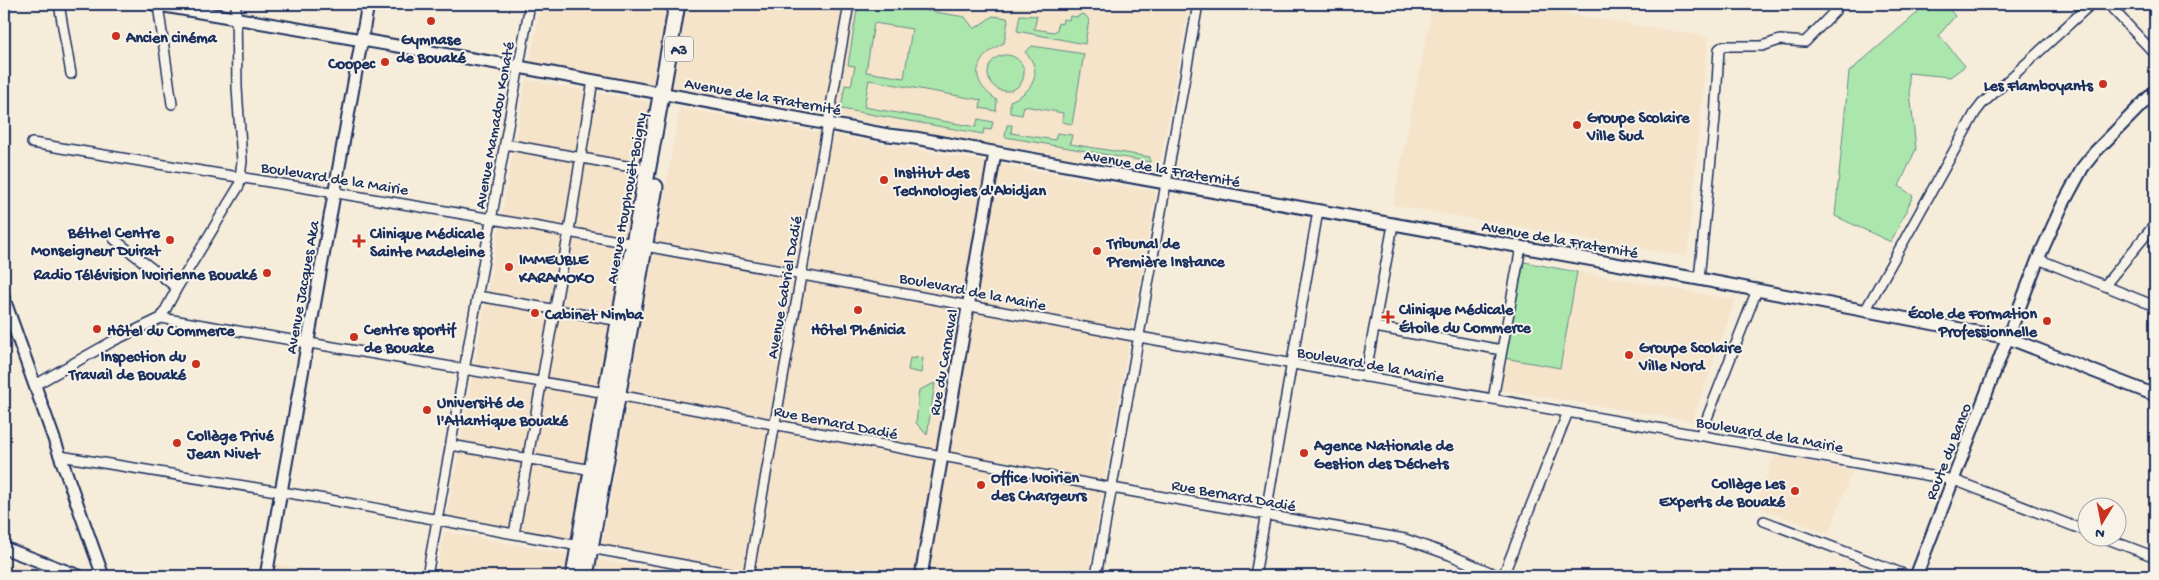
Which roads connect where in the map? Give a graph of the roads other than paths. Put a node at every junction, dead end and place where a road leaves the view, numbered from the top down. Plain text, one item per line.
1 (59, 4) edge
2 (156, 4) edge
3 (236, 4) edge
4 (368, 4) edge
5 (530, 4) edge
6 (677, 4) edge
7 (687, 4) edge
8 (849, 4) edge
9 (1198, 4) edge
10 (1839, 4) edge
11 (2091, 4) edge
12 (2108, 4) edge
13 (235, 18) junction
14 (361, 39) junction
15 (2155, 54) edge
16 (519, 67) junction
17 (72, 74) dead end
18 (593, 80) junction
19 (2155, 92) edge
20 (666, 94) junction
21 (172, 104) dead end
22 (828, 123) junction
23 (32, 143) dead end
24 (505, 144) junction
25 (995, 153) junction
26 (581, 158) junction
27 (648, 170) junction
28 (241, 178) junction
29 (1166, 185) junction
30 (335, 191) junction
31 (1318, 212) junction
32 (492, 218) junction
33 (2155, 224) edge
34 (1393, 225) junction
35 (568, 231) junction
36 (114, 239) dead end
37 (639, 245) junction
38 (1521, 248) junction
39 (2038, 259) junction
40 (800, 274) junction
41 (1699, 279) junction
42 (2104, 285) junction
43 (177, 288) junction
44 (1757, 290) junction
45 (478, 296) junction
46 (4, 299) edge
47 (968, 304) junction
48 (2155, 306) edge
49 (555, 309) junction
50 (1865, 311) junction
51 (161, 318) junction
52 (620, 320) junction
53 (1374, 327) junction
54 (1139, 337) junction
55 (2008, 338) junction
56 (308, 342) junction
57 (1502, 350) junction
58 (1291, 364) junction
59 (464, 369) junction
60 (1365, 377) junction
61 (542, 382) junction
62 (35, 385) junction
63 (612, 394) junction
64 (2155, 395) edge
65 (1493, 399) junction
66 (1568, 412) junction
67 (774, 424) junction
68 (1700, 436) junction
69 (451, 445) junction
70 (60, 456) junction
71 (942, 456) junction
72 (527, 459) junction
73 (592, 470) junction
74 (1954, 480) junction
75 (1112, 488) junction
76 (281, 491) junction
77 (1265, 515) junction
78 (438, 520) junction
79 (1764, 521) dead end
80 (2076, 526) edge
81 (514, 534) junction
82 (2126, 546) edge
83 (585, 547) junction
84 (4, 548) edge
85 (2155, 557) edge
86 (79, 576) edge
87 (103, 576) edge
88 (266, 576) edge
89 (427, 576) edge
90 (574, 576) edge
91 (585, 576) edge
92 (746, 576) edge
93 (921, 576) edge
94 (1096, 576) edge
95 (1255, 576) edge
96 (1501, 576) edge
97 (1909, 576) edge
98 (1916, 576) edge

1 - 17 street
2 - 13 street, Avenue de la Fraternité
2 - 21 street
3 - 13 street
4 - 14 street, Avenue Jacques Aka
5 - 16 street, Avenue Mamadou Konaté
6 - 20 highway, Avenue Houphouët-Boigny / A3
7 - 20 highway, Avenue Houphouët-Boigny / A3
8 - 22 street, Avenue Gabriel Dadié
9 - 29 street
10 - 41 street
11 - 50 street
12 - 15 street
13 - 14 street, Avenue de la Fraternité
13 - 28 street
14 - 16 street, Avenue de la Fraternité
14 - 30 street, Avenue Jacques Aka
16 - 18 street, Avenue de la Fraternité
16 - 24 street, Avenue Mamadou Konaté
18 - 20 street, Avenue de la Fraternité
18 - 26 street
19 - 39 street, Route du Banco
20 - 22 street, Avenue de la Fraternité
20 - 27 highway, Avenue Houphouët-Boigny / A3
20 - 37 highway, Avenue Houphouët-Boigny / A3
22 - 25 street, Avenue de la Fraternité
22 - 40 street, Avenue Gabriel Dadié
23 - 28 street, Boulevard de la Mairie
24 - 26 street
24 - 32 street, Avenue Mamadou Konaté
25 - 29 street, Avenue de la Fraternité
25 - 47 street, Rue du Carnaval
26 - 27 street
26 - 35 street
27 - 37 highway, Avenue Houphouët-Boigny / A3
28 - 30 street, Boulevard de la Mairie
28 - 43 street
29 - 31 street, Avenue de la Fraternité
29 - 54 street
30 - 32 street, Boulevard de la Mairie
30 - 56 street, Avenue Jacques Aka
31 - 34 street, Avenue de la Fraternité
31 - 58 street
32 - 35 street, Boulevard de la Mairie
32 - 45 street, Avenue Mamadou Konaté
33 - 42 street
34 - 38 street, Avenue de la Fraternité
34 - 53 street
35 - 37 street, Boulevard de la Mairie
35 - 49 street
36 - 43 street
37 - 40 street, Boulevard de la Mairie
37 - 52 highway, Avenue Houphouët-Boigny / A3
37 - 63 highway, Avenue Houphouët-Boigny / A3
38 - 41 street, Avenue de la Fraternité
38 - 57 street
39 - 42 street
39 - 55 street, Route du Banco
40 - 47 street, Boulevard de la Mairie
40 - 67 street, Avenue Gabriel Dadié
41 - 44 street, Avenue de la Fraternité
42 - 48 street
43 - 51 street
44 - 50 street, Avenue de la Fraternité
44 - 68 street
45 - 49 street
45 - 59 street, Avenue Mamadou Konaté
46 - 62 street
47 - 54 street, Boulevard de la Mairie
47 - 71 street, Rue du Carnaval
49 - 52 street
49 - 61 street
50 - 55 street, Avenue de la Fraternité
51 - 56 street, Rue Bernard Dadié
51 - 62 street
52 - 63 highway, Avenue Houphouët-Boigny / A3
53 - 57 street
53 - 60 street
54 - 58 street, Boulevard de la Mairie
54 - 75 street
55 - 64 street, Avenue de la Fraternité
55 - 74 street, Route du Banco
56 - 59 street, Rue Bernard Dadié
56 - 76 street, Avenue Jacques Aka
57 - 65 street
58 - 60 street, Boulevard de la Mairie
58 - 77 street
59 - 61 street, Rue Bernard Dadié
59 - 69 street, Avenue Mamadou Konaté
60 - 65 street, Boulevard de la Mairie
61 - 63 street, Rue Bernard Dadié
61 - 72 street
62 - 70 street
63 - 67 street, Rue Bernard Dadié
63 - 73 highway, Avenue Houphouët-Boigny / A3
63 - 83 highway, Avenue Houphouët-Boigny / A3
65 - 66 street, Boulevard de la Mairie
66 - 68 street, Boulevard de la Mairie
66 - 96 street
67 - 71 street, Rue Bernard Dadié
67 - 92 street, Avenue Gabriel Dadié
68 - 74 street, Boulevard de la Mairie
69 - 72 street
69 - 78 street, Avenue Mamadou Konaté
70 - 76 street
70 - 87 street
71 - 75 street, Rue Bernard Dadié
71 - 93 street, Rue du Carnaval
72 - 73 street
72 - 81 street
73 - 83 highway, Avenue Houphouët-Boigny / A3
74 - 80 street, Boulevard de la Mairie
74 - 98 street, Route du Banco
75 - 77 street, Rue Bernard Dadié
75 - 94 street
76 - 78 street
76 - 88 street, Avenue Jacques Aka
77 - 95 street
77 - 96 street, Rue Bernard Dadié
78 - 81 street
78 - 89 street, Avenue Mamadou Konaté
79 - 97 street
81 - 83 street
82 - 85 street
83 - 90 highway, Avenue Houphouët-Boigny / A3
83 - 91 highway, Avenue Houphouët-Boigny / A3
83 - 92 street
84 - 86 street

